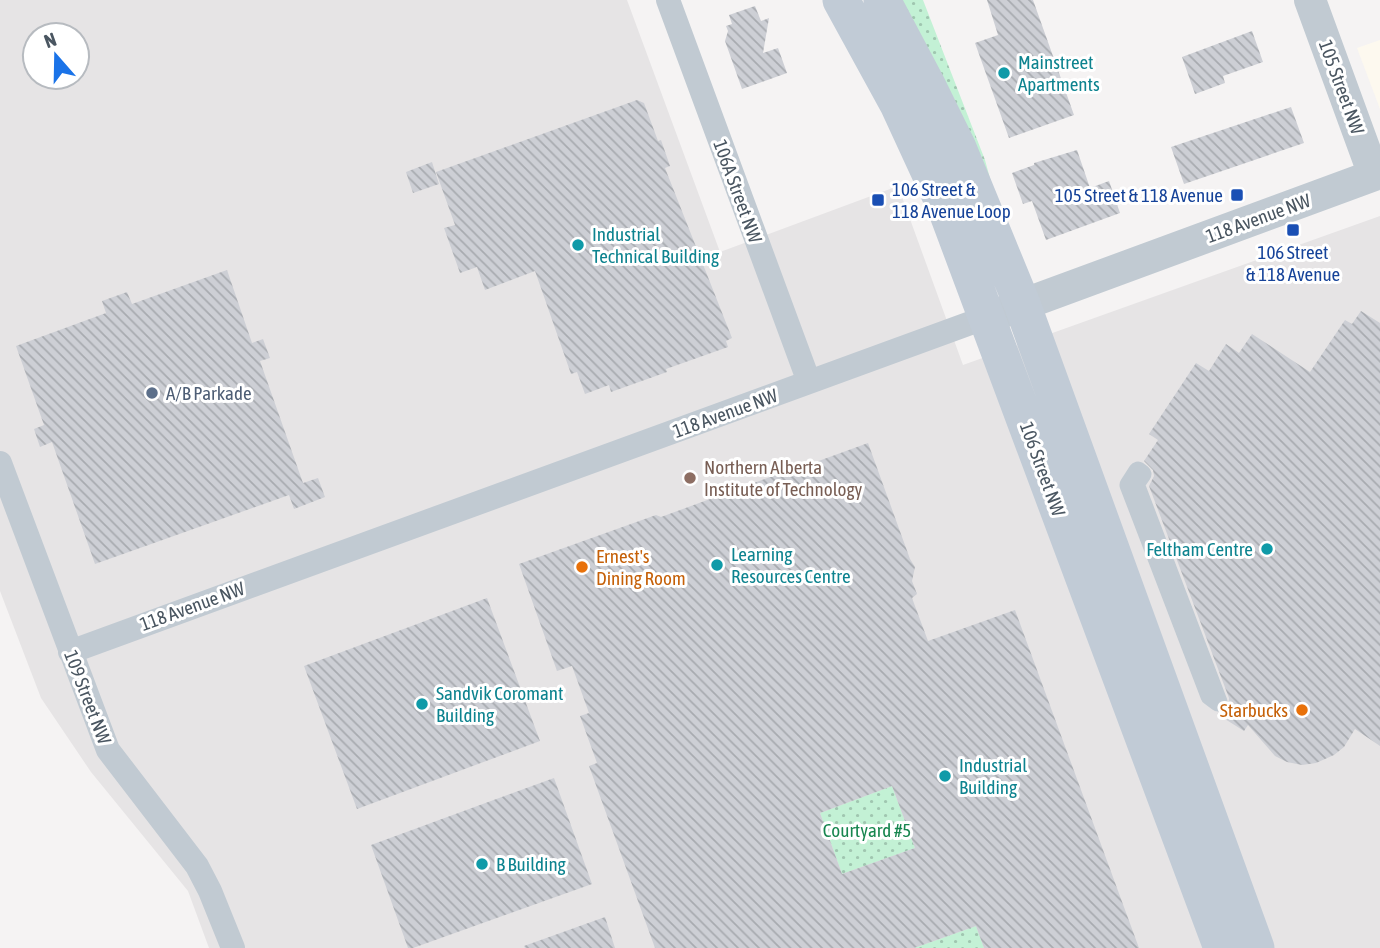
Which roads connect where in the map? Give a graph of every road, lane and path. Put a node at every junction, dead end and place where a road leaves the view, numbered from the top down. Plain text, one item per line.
1 (668, 0) edge
2 (841, 0) edge
3 (882, 0) edge
4 (1310, 0) edge
5 (1378, 178) edge
6 (1022, 304) junction
7 (987, 317) junction
8 (809, 382) junction
9 (0, 463) edge
10 (70, 652) junction
11 (1210, 696) joint
12 (233, 948) edge
13 (1222, 948) edge
14 (1256, 948) edge

1 - 8 street, 106A Street NW
2 - 7 main road, 106 Street NW
3 - 6 main road, 106 Street NW
4 - 5 street, 105 Street NW
5 - 6 street, 118 Avenue NW
6 - 7 street, 118 Avenue NW
6 - 14 main road, 106 Street NW
7 - 8 street, 118 Avenue NW
7 - 13 main road, 106 Street NW
8 - 10 street, 118 Avenue NW
9 - 10 street, 109 Street NW
10 - 12 street, 109 Street NW
11 - 11 street

